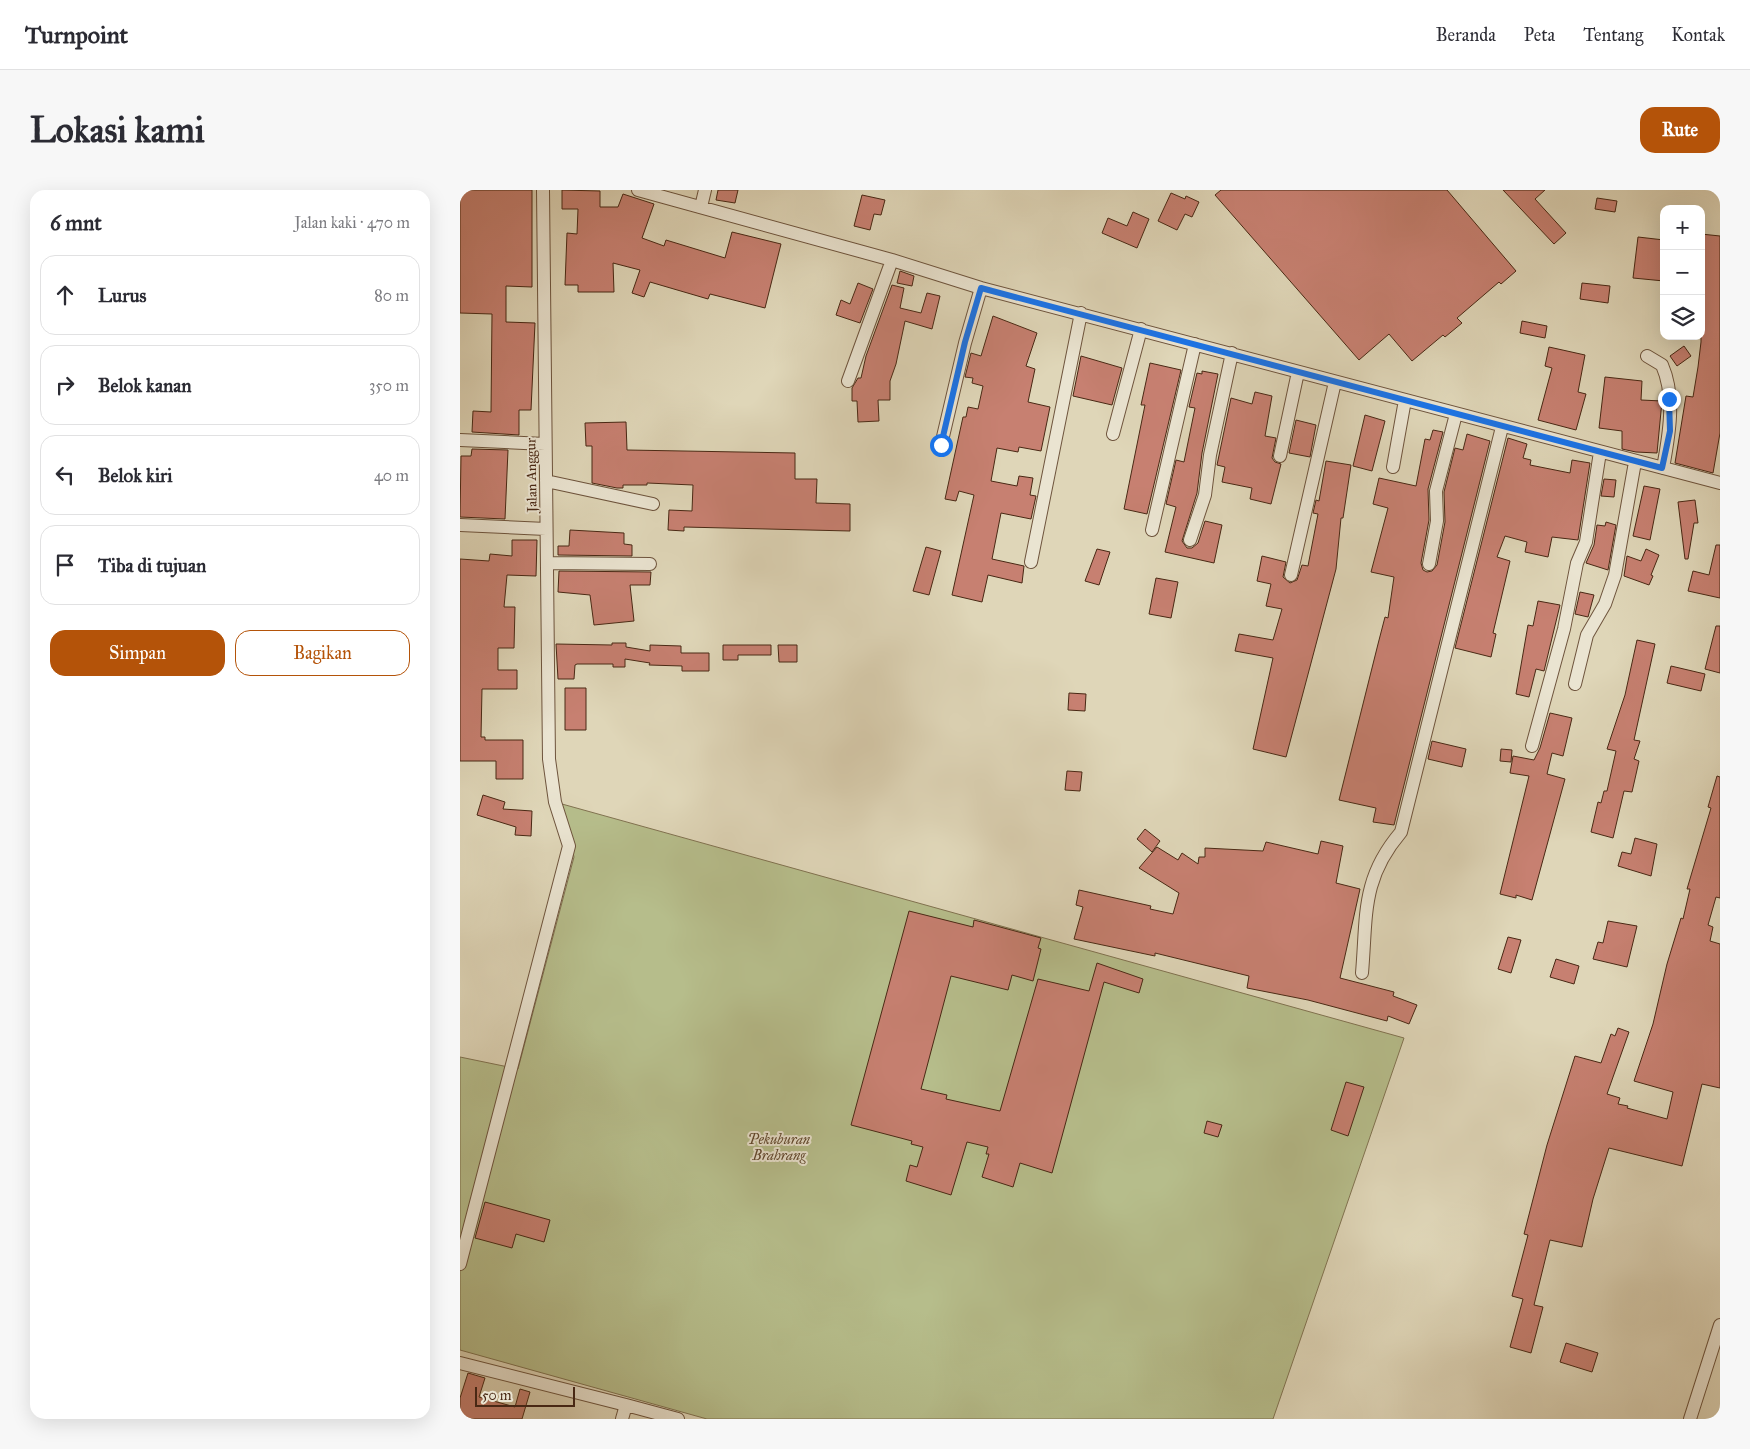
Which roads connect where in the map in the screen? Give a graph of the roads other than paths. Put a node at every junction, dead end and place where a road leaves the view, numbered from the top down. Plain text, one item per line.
1 (543, 190) edge
2 (638, 190) edge
3 (705, 190) edge
4 (701, 208) junction
5 (892, 260) junction
6 (981, 288) junction
7 (1081, 313) junction
8 (1141, 329) junction
9 (1195, 344) junction
10 (1232, 353) junction
11 (1648, 356) dead end
12 (1298, 372) junction
13 (848, 381) dead end
14 (1335, 382) junction
15 (1405, 400) junction
16 (1456, 414) junction
17 (1502, 427) junction
18 (1113, 434) dead end
19 (460, 440) edge
20 (545, 444) junction
21 (941, 445) dead end
22 (1600, 452) junction
23 (1280, 456) dead end
24 (1635, 462) junction
25 (1393, 467) dead end
26 (1662, 468) junction
27 (546, 481) junction
28 (1720, 483) edge
29 (653, 504) dead end
30 (460, 525) edge
31 (546, 529) junction
32 (1152, 530) dead end
33 (1190, 540) dead end
34 (1031, 562) dead end
35 (546, 563) junction
36 (650, 564) dead end
37 (1429, 564) dead end
38 (1291, 575) dead end
39 (1575, 684) dead end
40 (1532, 746) dead end
41 (1362, 973) dead end
42 (460, 1264) edge
43 (1720, 1325) edge
44 (460, 1363) edge
45 (626, 1405) junction
46 (622, 1419) edge
47 (678, 1419) edge
48 (1690, 1419) edge

1 - 20 street, Jalan Anggur
2 - 4 street
3 - 4 street
4 - 5 street
5 - 6 street
5 - 13 street
6 - 7 street
6 - 21 street
7 - 8 street
7 - 34 street
8 - 9 street
8 - 18 street
9 - 10 street
9 - 32 street
10 - 12 street
10 - 33 street
11 - 26 street
12 - 14 street
12 - 23 street
14 - 15 street
14 - 38 street
15 - 16 street
15 - 25 street
16 - 17 street
16 - 37 street
17 - 22 street
17 - 41 street
19 - 20 street
20 - 27 street, Jalan Anggur
22 - 24 street
22 - 40 street
24 - 26 street
24 - 39 street
26 - 28 street
27 - 29 street
27 - 31 street, Jalan Anggur
30 - 31 street
31 - 35 street, Jalan Anggur
35 - 36 street
35 - 42 street, Jalan Anggur
43 - 48 street
44 - 45 street
45 - 46 street
45 - 47 street

